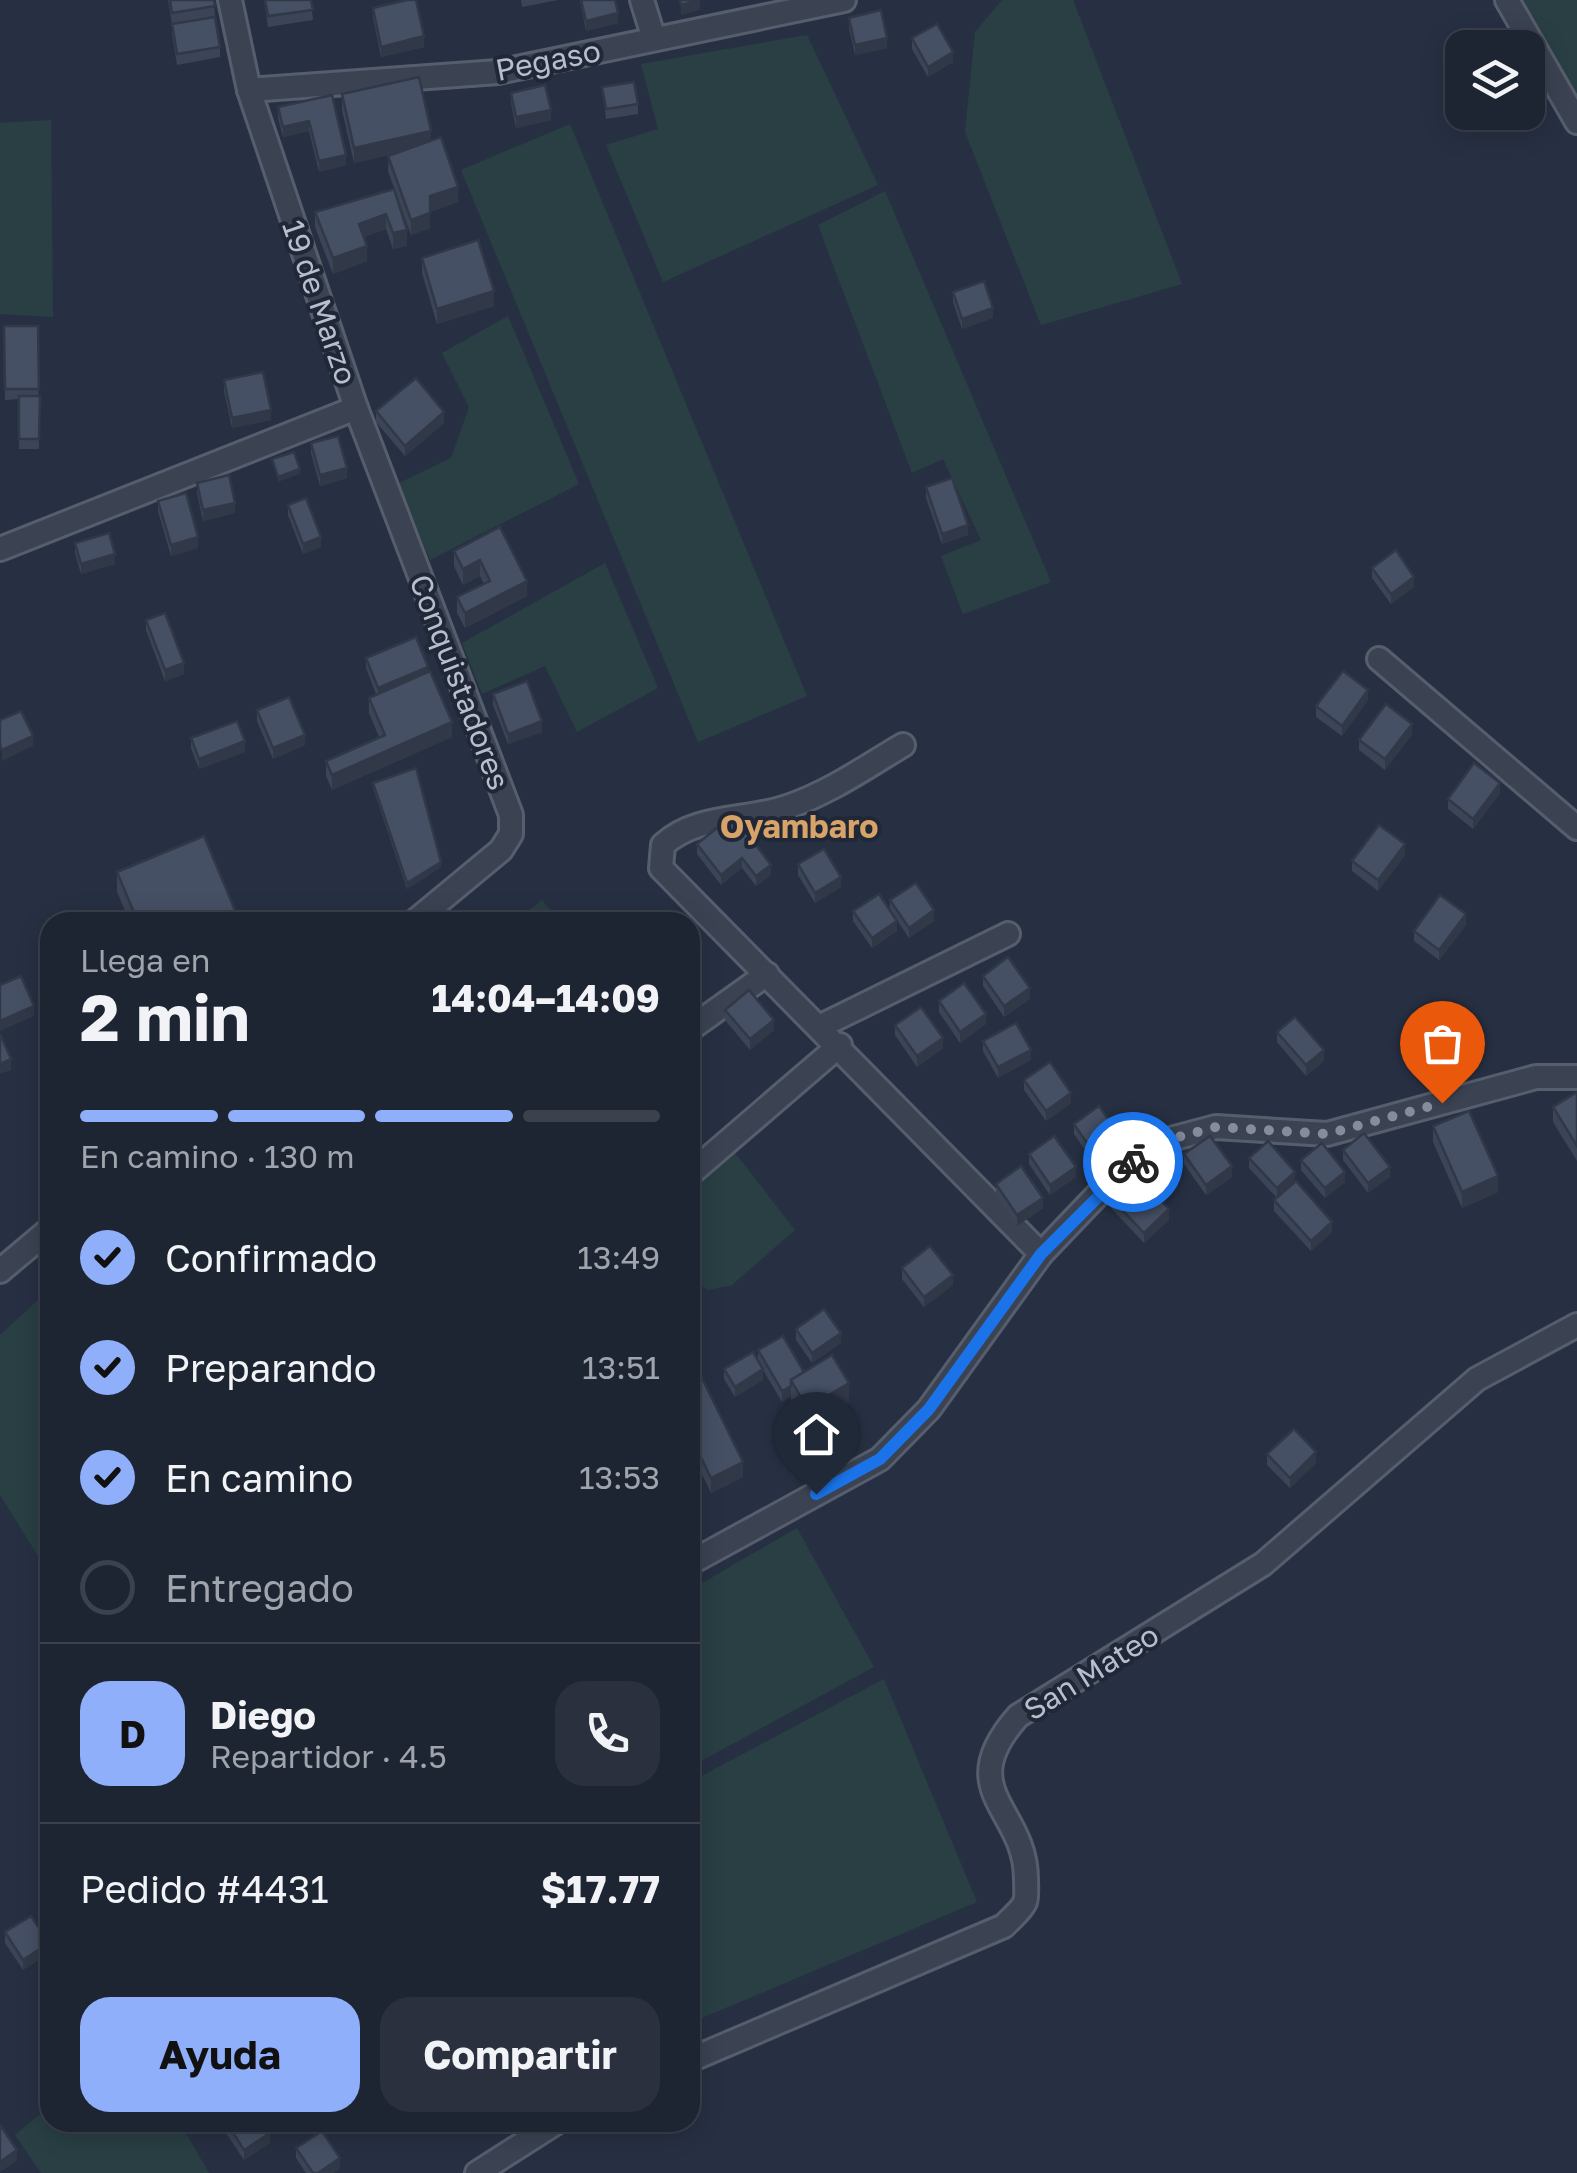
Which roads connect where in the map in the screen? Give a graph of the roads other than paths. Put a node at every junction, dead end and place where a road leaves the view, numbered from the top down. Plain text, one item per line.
1 (230, 0) edge
2 (642, 0) edge
3 (844, 0) edge
4 (1507, 0) edge
5 (654, 40) junction
6 (249, 90) junction
7 (1577, 122) edge
8 (356, 408) junction
9 (0, 548) edge
10 (1379, 659) dead end
11 (903, 745) dead end
12 (1577, 828) edge
13 (426, 912) edge
14 (1008, 934) dead end
15 (768, 974) junction
16 (700, 1022) edge
17 (821, 1026) junction
18 (840, 1045) junction
19 (1577, 1077) edge
20 (700, 1165) edge
21 (40, 1237) edge
22 (1041, 1254) junction
23 (0, 1271) edge
24 (1577, 1325) edge
25 (700, 1558) edge
26 (700, 2056) edge
27 (541, 2132) edge
28 (477, 2173) edge

1 - 6 street, 19 de Marzo
2 - 5 street
3 - 5 street, Pegaso
4 - 7 street
5 - 6 street, Pegaso
6 - 8 street, 19 de Marzo
8 - 9 street, 19 de Marzo
8 - 13 street, Conquistadores
10 - 12 street
11 - 15 street
14 - 17 street
15 - 16 street
15 - 17 street
17 - 18 street
18 - 20 street
18 - 22 street
19 - 22 street
21 - 23 street
22 - 25 street
24 - 26 street, San Mateo
27 - 28 street

